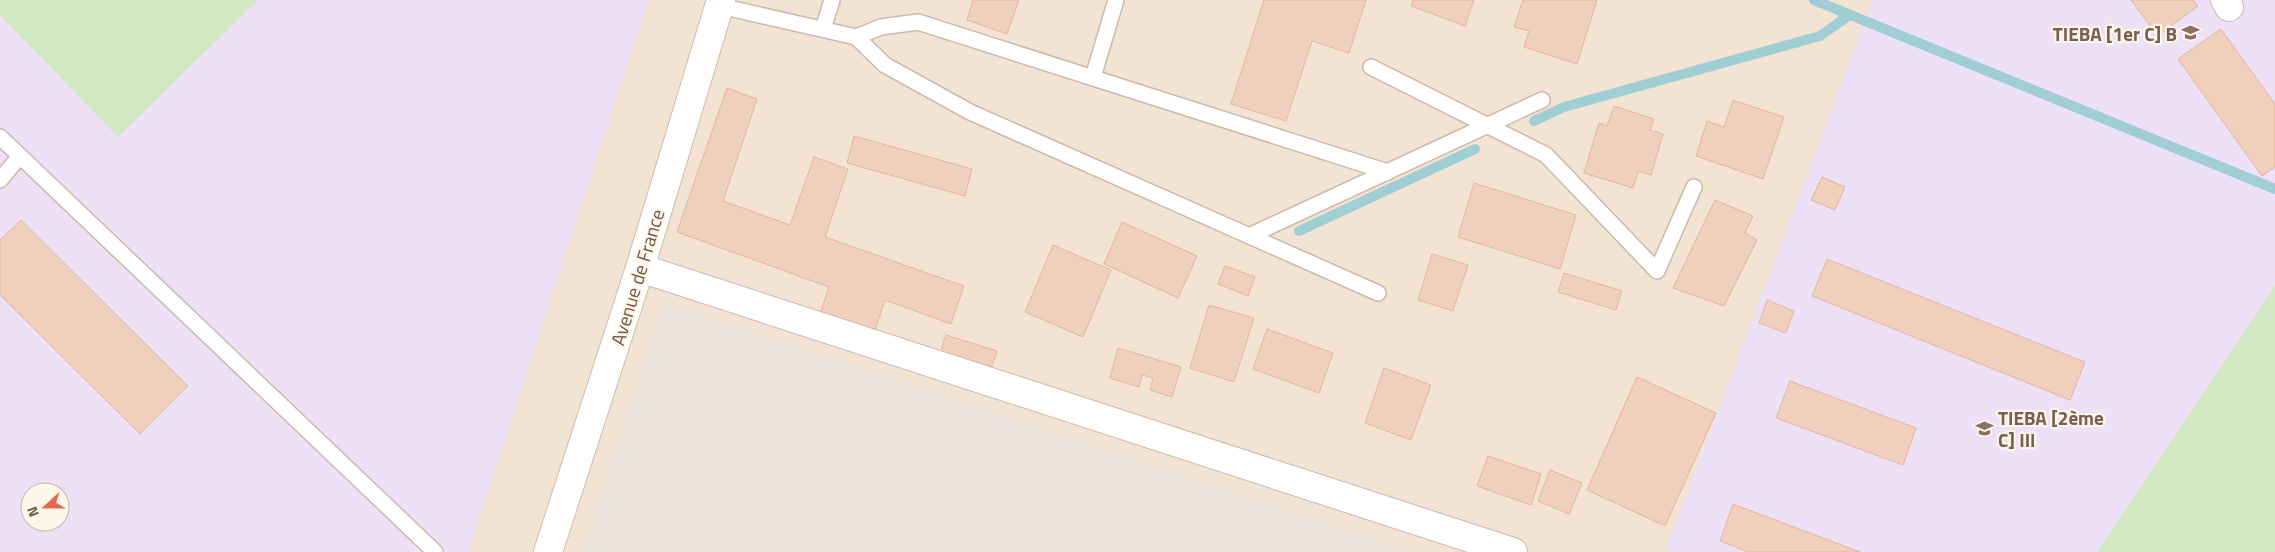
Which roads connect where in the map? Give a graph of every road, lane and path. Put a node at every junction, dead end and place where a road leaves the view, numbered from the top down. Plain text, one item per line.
1 (832, 0) edge
2 (1116, 0) edge
3 (721, 3) edge
4 (823, 29) junction
5 (856, 36) junction
6 (1370, 67) dead end
7 (1093, 78) junction
8 (1542, 100) dead end
9 (1486, 126) junction
10 (0, 137) edge
11 (20, 156) junction
12 (1388, 172) junction
13 (0, 180) edge
14 (1694, 187) dead end
15 (1249, 236) junction
16 (640, 268) junction
17 (1378, 293) dead end
18 (435, 552) edge
19 (548, 552) edge
20 (1513, 552) edge

1 - 4 lane
2 - 7 lane
3 - 4 lane
3 - 16 street, Avenue de France
4 - 5 lane
5 - 7 lane
5 - 15 lane
6 - 9 lane
7 - 12 lane
8 - 9 lane
9 - 12 lane
9 - 14 lane
10 - 11 lane
11 - 13 lane
11 - 18 lane
12 - 15 lane
15 - 17 lane
16 - 19 street, Avenue de France
16 - 20 street

